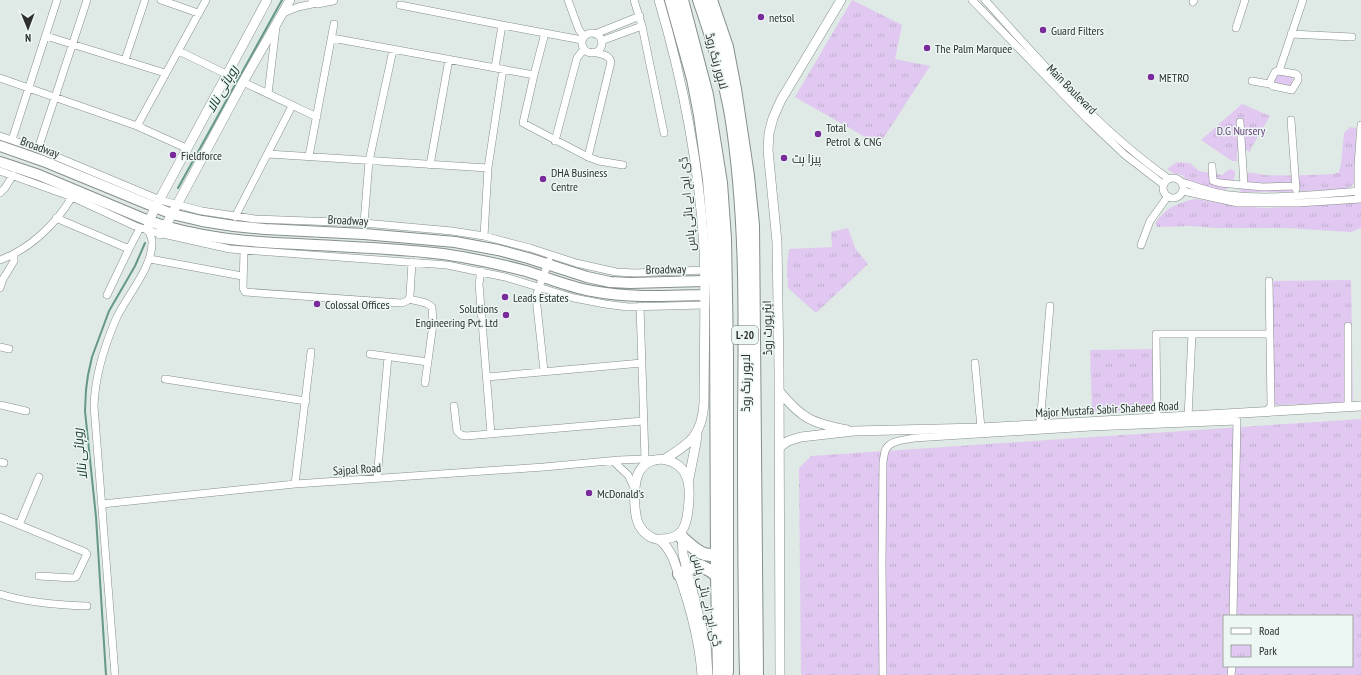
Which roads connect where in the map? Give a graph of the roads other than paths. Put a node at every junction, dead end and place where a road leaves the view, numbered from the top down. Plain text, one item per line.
1 (57, 0) edge
2 (87, 0) edge
3 (145, 0) edge
4 (161, 0) edge
5 (206, 0) edge
6 (267, 0) edge
7 (290, 0) edge
8 (334, 0) edge
9 (568, 0) edge
10 (634, 0) edge
11 (659, 0) edge
12 (671, 0) edge
13 (682, 0) edge
14 (699, 0) edge
15 (711, 0) edge
16 (715, 0) edge
17 (841, 0) edge
18 (972, 0) edge
19 (985, 0) edge
20 (1245, 0) edge
21 (1303, 0) edge
22 (315, 1) edge
23 (400, 5) dead end
24 (198, 13) junction
25 (283, 13) junction
26 (640, 16) junction
27 (720, 23) junction
28 (277, 24) junction
29 (334, 24) dead end
30 (502, 26) junction
31 (642, 26) junction
32 (1236, 28) dead end
33 (545, 33) junction
34 (595, 34) junction
35 (1291, 34) junction
36 (46, 36) junction
37 (1352, 37) dead end
38 (332, 38) junction
39 (583, 38) junction
40 (601, 41) junction
41 (73, 45) junction
42 (584, 49) junction
43 (393, 50) junction
44 (179, 51) junction
45 (593, 52) junction
46 (449, 59) junction
47 (125, 60) junction
48 (495, 68) junction
49 (503, 70) junction
50 (1279, 71) junction
51 (165, 73) junction
52 (226, 74) junction
53 (534, 75) junction
54 (0, 78) edge
55 (1252, 80) dead end
56 (243, 82) junction
57 (1270, 84) junction
58 (29, 87) junction
59 (268, 94) junction
60 (55, 98) junction
61 (292, 106) junction
62 (317, 117) junction
63 (1291, 120) dead end
64 (1240, 122) dead end
65 (1361, 125) edge
66 (137, 126) junction
67 (664, 134) dead end
68 (0, 136) edge
69 (12, 140) junction
70 (555, 141) junction
71 (0, 146) edge
72 (186, 148) junction
73 (38, 149) junction
74 (1360, 150) edge
75 (268, 154) junction
76 (309, 156) junction
77 (588, 158) junction
78 (370, 161) junction
79 (0, 162) edge
80 (430, 165) junction
81 (624, 165) dead end
82 (1212, 166) dead end
83 (488, 168) junction
84 (0, 171) edge
85 (14, 175) junction
86 (1169, 179) junction
87 (1182, 182) junction
88 (1233, 184) junction
89 (1164, 185) junction
90 (1244, 185) junction
91 (1296, 186) junction
92 (1183, 191) junction
93 (1360, 191) edge
94 (0, 193) edge
95 (1296, 195) junction
96 (1168, 196) junction
97 (72, 197) junction
98 (1230, 199) junction
99 (1360, 199) edge
100 (157, 204) junction
101 (174, 210) junction
102 (235, 217) junction
103 (56, 218) junction
104 (364, 223) junction
105 (146, 226) junction
106 (159, 234) junction
107 (484, 236) junction
108 (1141, 245) dead end
109 (129, 249) junction
110 (244, 250) junction
111 (14, 254) junction
112 (551, 255) junction
113 (150, 259) junction
114 (0, 260) edge
115 (412, 262) junction
116 (548, 265) junction
117 (704, 270) junction
118 (481, 271) junction
119 (242, 276) junction
120 (704, 281) junction
121 (1269, 281) dead end
122 (541, 282) junction
123 (0, 288) edge
124 (107, 295) dead end
125 (409, 299) junction
126 (704, 300) junction
127 (640, 306) junction
128 (1050, 306) dead end
129 (1348, 326) dead end
130 (1192, 334) junction
131 (1269, 334) junction
132 (0, 346) edge
133 (10, 349) dead end
134 (311, 352) dead end
135 (370, 354) dead end
136 (388, 357) junction
137 (428, 362) junction
138 (642, 362) junction
139 (975, 363) dead end
140 (544, 372) junction
141 (487, 377) junction
142 (165, 379) dead end
143 (425, 383) dead end
144 (779, 391) junction
145 (306, 401) junction
146 (0, 405) edge
147 (454, 406) dead end
148 (1361, 406) edge
149 (1348, 407) junction
150 (26, 411) dead end
151 (1267, 412) junction
152 (1188, 416) junction
153 (1157, 418) junction
154 (643, 421) junction
155 (1040, 425) junction
156 (981, 428) junction
157 (854, 431) junction
158 (697, 433) junction
159 (491, 434) junction
160 (780, 447) junction
161 (665, 459) junction
162 (649, 460) junction
163 (613, 461) junction
164 (38, 477) dead end
165 (377, 478) junction
166 (295, 484) junction
167 (688, 484) junction
168 (635, 489) junction
169 (102, 504) junction
170 (0, 517) edge
171 (19, 525) junction
172 (682, 535) junction
173 (660, 539) junction
174 (717, 553) junction
175 (683, 572) junction
176 (39, 576) dead end
177 (717, 576) junction
178 (0, 594) edge
179 (87, 606) dead end
180 (1233, 615) edge
181 (115, 675) edge
182 (702, 675) edge
183 (708, 675) edge
184 (720, 675) edge
185 (727, 675) edge
186 (746, 675) edge
187 (757, 675) edge
188 (780, 675) edge
189 (883, 675) edge

1 - 36 street
2 - 41 street
3 - 47 street
4 - 24 street
5 - 24 street
6 - 52 main road
7 - 25 main road
8 - 22 main road
9 - 39 street
10 - 26 street
11 - 117 main road, ڈی ایچ اے بائی پاس
12 - 174 highway
13 - 185 highway, لاہور رنگ روڈ / L-20
14 - 186 highway, لاہور رنگ روڈ / L-20
15 - 27 highway
16 - 27 highway
17 - 144 main road, ایئرپورٹ روڈ
18 - 89 street, Main Boulevard
19 - 86 street, Main Boulevard
20 - 32 street
21 - 35 street
22 - 25 street
23 - 30 street
24 - 44 street
25 - 28 main road
26 - 31 street
26 - 34 street
27 - 187 highway
28 - 56 main road
28 - 59 street
29 - 38 street
30 - 33 street
30 - 48 street
31 - 40 street
31 - 67 street
33 - 39 street
33 - 53 street
34 - 39 street
34 - 40 street
35 - 37 street
35 - 50 street
36 - 41 street
36 - 58 street
38 - 43 street
38 - 62 street
39 - 42 street
40 - 45 street
41 - 47 street
41 - 60 street
42 - 45 street
42 - 70 street
43 - 46 street
43 - 78 street
44 - 51 street
44 - 52 street
45 - 77 street
46 - 48 street
46 - 80 street
47 - 51 street
48 - 49 street
49 - 53 street
49 - 83 street
50 - 57 street
50 - 57 street
51 - 66 street
52 - 72 main road
53 - 70 street
54 - 58 street
55 - 57 street
56 - 59 street
56 - 101 main road
58 - 60 street
58 - 69 street
59 - 61 street
60 - 66 street
60 - 73 street
61 - 62 street
61 - 75 street
62 - 76 street
63 - 91 street
64 - 90 street
65 - 74 street
66 - 72 street
68 - 69 street
69 - 73 street
70 - 77 street
71 - 100 main road, Broadway
72 - 100 main road
73 - 100 street
74 - 93 street
75 - 76 street
75 - 102 street
76 - 78 street
77 - 81 street
78 - 80 street
78 - 104 street
79 - 105 main road
80 - 83 street
82 - 88 street
83 - 107 street
84 - 85 street
85 - 94 street
85 - 97 street
86 - 87 street
86 - 89 street
87 - 92 street
87 - 98 street
88 - 90 street
88 - 98 street
89 - 96 street
90 - 91 street
91 - 95 street
92 - 96 street
92 - 98 street
93 - 95 street
93 - 99 street
95 - 98 street
96 - 108 street
97 - 103 street
97 - 105 street
98 - 99 street
100 - 101 main road, Broadway
100 - 105 main road
101 - 102 street
101 - 106 main road
101 - 116 main road, Broadway
102 - 104 street
103 - 109 street
103 - 111 street
104 - 107 street
105 - 106 main road
105 - 106 street
105 - 109 street
106 - 110 street
106 - 113 street
106 - 122 main road
107 - 112 street
109 - 124 street
110 - 115 street
110 - 119 street
111 - 114 street
111 - 123 street
112 - 116 street
112 - 117 street
113 - 119 street
113 - 169 street
115 - 118 street
115 - 125 street
116 - 120 main road, Broadway
116 - 122 street
117 - 120 main road, ڈی ایچ اے بائی پاس
118 - 122 street
118 - 141 street
119 - 125 street
120 - 126 main road, ڈی ایچ اے بائی پاس
121 - 131 street
122 - 126 main road
122 - 127 street
122 - 140 street
125 - 137 street
126 - 127 street
126 - 158 main road, ڈی ایچ اے بائی پاس
127 - 138 street
128 - 155 street
129 - 149 street
130 - 131 street
130 - 152 street
130 - 153 street
131 - 151 street
132 - 133 street
134 - 145 street
135 - 136 street
136 - 137 street
136 - 165 street
137 - 143 street
138 - 140 street
138 - 154 street
139 - 156 street
140 - 141 street
141 - 159 street
142 - 145 street
144 - 157 main road
144 - 160 main road, ایئرپورٹ روڈ
145 - 166 street
146 - 150 street
147 - 159 street
148 - 149 main road, Major Mustafa Sabir Shaheed Road
149 - 151 main road, Major Mustafa Sabir Shaheed Road
151 - 152 main road, Major Mustafa Sabir Shaheed Road
152 - 153 main road, Major Mustafa Sabir Shaheed Road
153 - 155 main road, Major Mustafa Sabir Shaheed Road
154 - 159 street
154 - 162 street
155 - 156 main road, Major Mustafa Sabir Shaheed Road
156 - 157 main road, Major Mustafa Sabir Shaheed Road
157 - 160 main road
158 - 161 main road
158 - 167 main road, ڈی ایچ اے بائی پاس
160 - 188 main road, ایئرپورٹ روڈ
161 - 162 main road
161 - 167 main road
162 - 163 street, Sajpal Road
162 - 168 main road
163 - 165 street, Sajpal Road
163 - 168 street
164 - 171 street
165 - 166 street, Sajpal Road
166 - 169 street, Sajpal Road
167 - 172 main road
168 - 173 main road
169 - 181 street
170 - 171 street
171 - 176 street
172 - 173 main road
172 - 174 highway
172 - 175 main road, ڈی ایچ اے بائی پاس
173 - 175 main road
174 - 177 highway
175 - 177 highway
175 - 182 main road
175 - 183 main road, ڈی ایچ اے بائی پاس
177 - 184 highway
178 - 179 street
180 - 189 street

